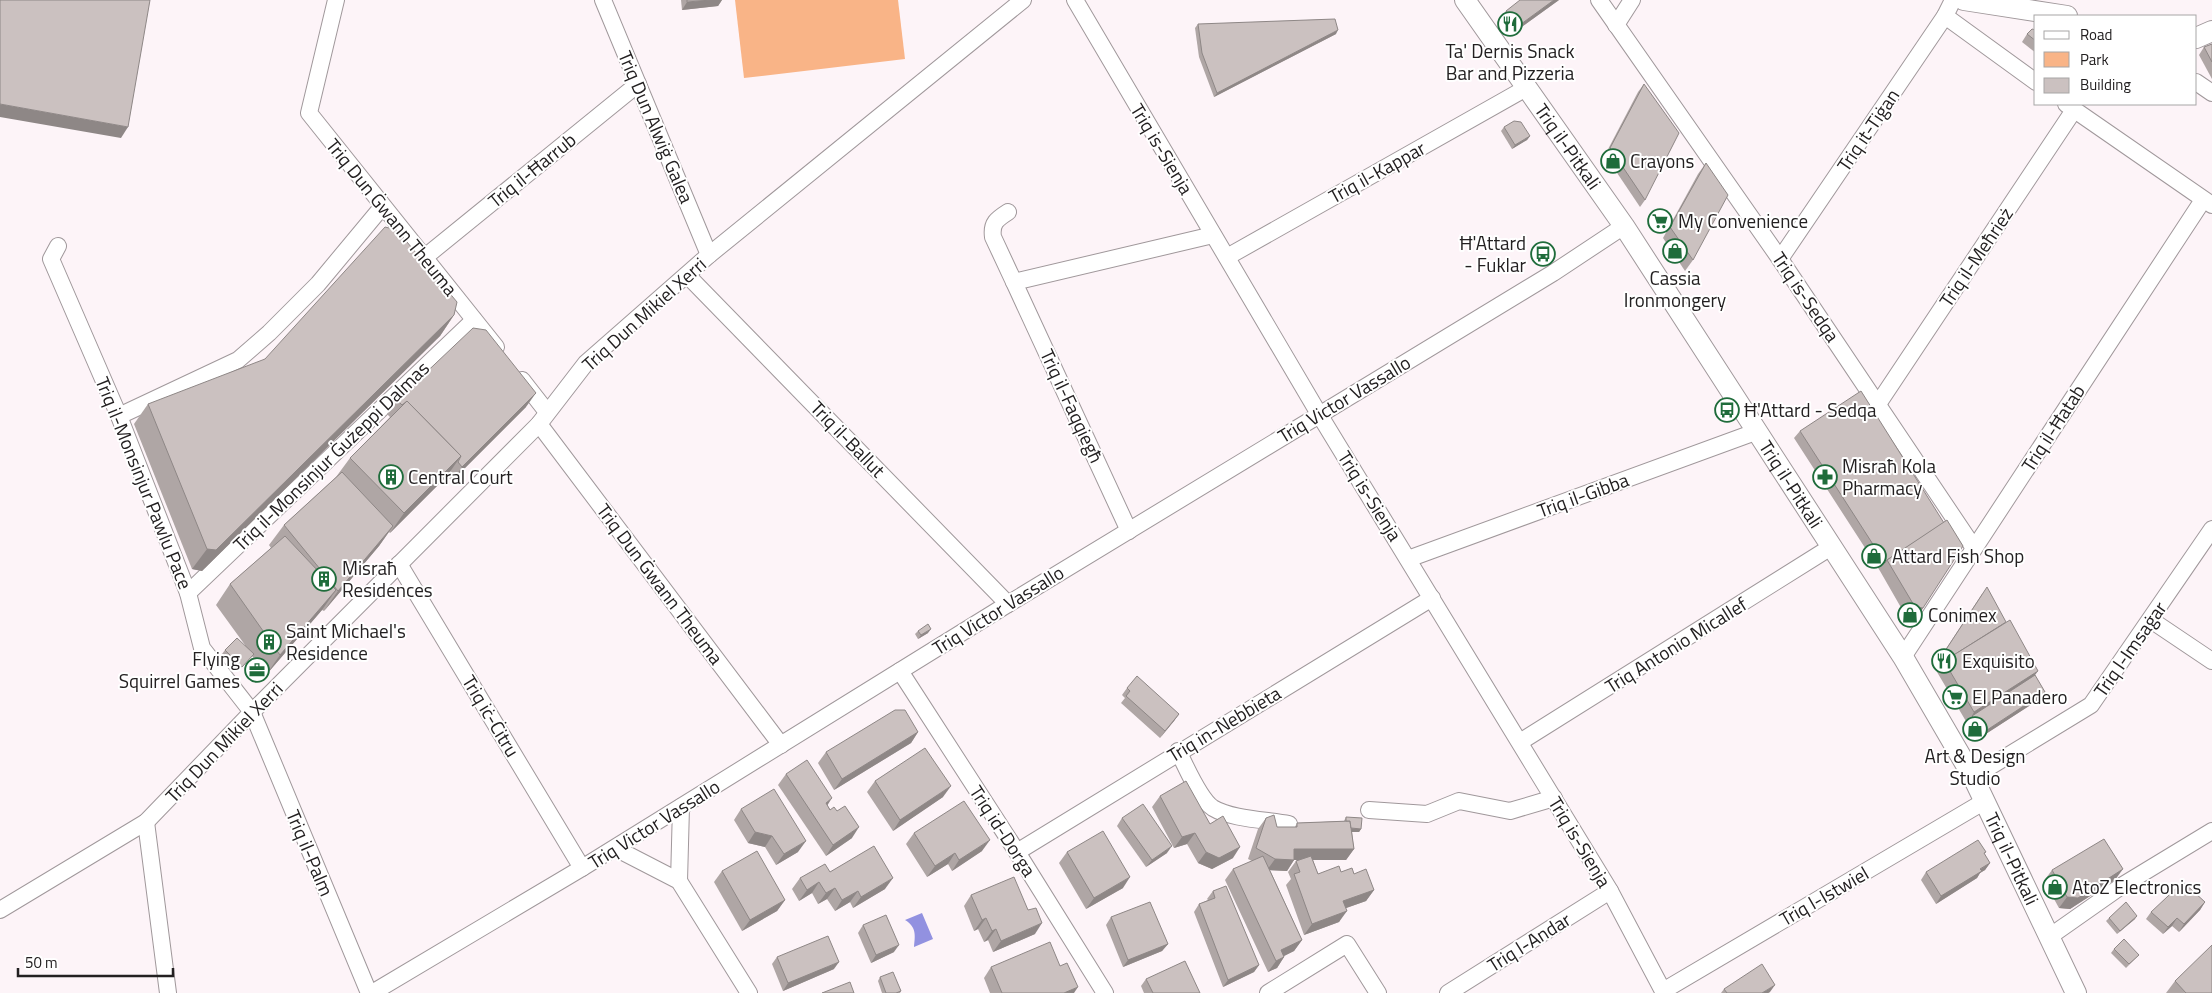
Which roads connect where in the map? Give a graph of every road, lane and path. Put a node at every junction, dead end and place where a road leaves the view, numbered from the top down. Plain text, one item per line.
1 (336, 0) edge
2 (603, 0) edge
3 (1023, 0) edge
4 (1075, 0) edge
5 (1465, 0) edge
6 (1599, 0) edge
7 (1632, 0) edge
8 (1954, 0) edge
9 (1964, 0) edge
10 (2062, 15) edge
11 (1945, 16) junction
12 (1616, 25) junction
13 (2212, 31) edge
14 (2197, 38) edge
15 (2034, 81) edge
16 (2197, 83) edge
17 (638, 84) junction
18 (1528, 87) junction
19 (2212, 93) edge
20 (2070, 107) edge
21 (2208, 202) edge
22 (382, 207) junction
23 (1008, 212) dead end
24 (1624, 226) junction
25 (1213, 235) junction
26 (58, 246) dead end
27 (709, 254) junction
28 (426, 257) junction
29 (1227, 257) junction
30 (1780, 259) junction
31 (687, 275) junction
32 (1014, 282) junction
33 (474, 320) junction
34 (1878, 404) junction
35 (1319, 414) junction
36 (119, 416) junction
37 (543, 418) junction
38 (1758, 431) junction
39 (2212, 529) edge
40 (1129, 531) junction
41 (1831, 547) junction
42 (1974, 548) junction
43 (1408, 559) junction
44 (399, 564) junction
45 (188, 593) junction
46 (1432, 598) junction
47 (1008, 604) junction
48 (2151, 620) junction
49 (1903, 657) junction
50 (2212, 661) edge
51 (900, 671) junction
52 (252, 712) junction
53 (1520, 742) junction
54 (781, 745) junction
55 (1178, 751) junction
56 (1973, 777) junction
57 (1554, 798) junction
58 (1985, 801) junction
59 (680, 807) junction
60 (1369, 810) dead end
61 (146, 822) junction
62 (1289, 824) dead end
63 (2212, 831) edge
64 (615, 848) junction
65 (1017, 852) junction
66 (582, 868) junction
67 (679, 881) junction
68 (1610, 891) junction
69 (0, 910) edge
70 (2048, 937) junction
71 (1663, 992) edge
72 (168, 993) edge
73 (370, 993) edge
74 (749, 993) edge
75 (1105, 993) edge
76 (1268, 993) edge
77 (1378, 993) edge
78 (1448, 993) edge
79 (2076, 993) edge

1 - 22 street, Triq Dun Ġwann Theuma
2 - 17 street, Triq Dun Alwiġ Galea
3 - 27 street, Triq Dun Mikiel Xerri
4 - 25 street, Triq is-Sienja
5 - 18 street, Triq il-Pitkali
6 - 12 street, Triq is-Sedqa
7 - 12 street
8 - 11 street, Triq it-Tiġan
9 - 10 street
11 - 15 street
11 - 30 street, Triq it-Tiġan
12 - 30 street, Triq is-Sedqa
13 - 14 street
16 - 19 street
17 - 27 street, Triq Dun Alwiġ Galea
17 - 28 street, Triq il-Ħarrub
18 - 24 street, Triq il-Pitkali
18 - 29 street, Triq il-Kappar
20 - 21 street
20 - 34 street, Triq il-Meħrież
21 - 42 street, Triq il-Ħatab
22 - 28 street, Triq Dun Ġwann Theuma
22 - 36 street
23 - 32 street, Triq il-Faqqiegħ
24 - 35 street, Triq Victor Vassallo
24 - 38 street, Triq il-Pitkali
25 - 29 street, Triq is-Sienja
25 - 32 street
26 - 36 street, Triq il-Monsinjur Pawlu Pace
27 - 31 street, Triq Dun Mikiel Xerri
28 - 33 street, Triq Dun Ġwann Theuma
29 - 35 street, Triq is-Sienja
30 - 34 street, Triq is-Sedqa
31 - 37 street, Triq Dun Mikiel Xerri
31 - 47 street, Triq il-Ballut
32 - 40 street, Triq il-Faqqiegħ
33 - 37 street, Triq Dun Ġwann Theuma
33 - 45 street, Triq il-Monsinjur Ġużeppi Dalmas
34 - 42 street, Triq is-Sedqa
35 - 40 street, Triq Victor Vassallo
35 - 43 street, Triq is-Sienja
36 - 45 street, Triq il-Monsinjur Pawlu Pace
37 - 44 street, Triq Dun Mikiel Xerri
37 - 54 street, Triq Dun Ġwann Theuma
38 - 41 street, Triq il-Pitkali
38 - 43 street, Triq il-Gibba
39 - 48 street, Triq l-Imsaġar
40 - 47 street, Triq Victor Vassallo
41 - 49 street, Triq il-Pitkali
41 - 53 street, Triq Antonio Micallef
42 - 49 street, Triq il-Ħatab
43 - 46 street, Triq is-Sienja
44 - 52 street, Triq Dun Mikiel Xerri
44 - 66 street, Triq iċ-Ċitru
45 - 52 street, Triq il-Monsinjur Pawlu Pace
46 - 53 street, Triq is-Sienja
46 - 55 street, Triq in-Nebbieta
47 - 51 street, Triq Victor Vassallo
48 - 50 street
48 - 56 street, Triq l-Imsaġar
49 - 56 street, Triq il-Pitkali
51 - 54 street, Triq Victor Vassallo
51 - 65 street, Triq id-Dorga
52 - 61 street, Triq Dun Mikiel Xerri
52 - 73 street, Triq il-Palm
53 - 57 street, Triq is-Sienja
54 - 59 street, Triq Victor Vassallo
55 - 62 street
55 - 65 street, Triq in-Nebbieta
56 - 58 street, Triq il-Pitkali
57 - 60 street
57 - 68 street, Triq is-Sienja
58 - 70 street, Triq il-Pitkali
58 - 71 street, Triq l-Istwiel
59 - 64 street, Triq Victor Vassallo
59 - 67 street
61 - 69 street, Triq Dun Mikiel Xerri
61 - 72 street
63 - 70 street
64 - 66 street, Triq Victor Vassallo
64 - 67 street
65 - 75 street, Triq id-Dorga
66 - 73 street, Triq Victor Vassallo
67 - 74 street
68 - 71 street, Triq is-Sienja
68 - 78 street, Triq l-Andar
70 - 79 street, Triq il-Pitkali
76 - 77 street

